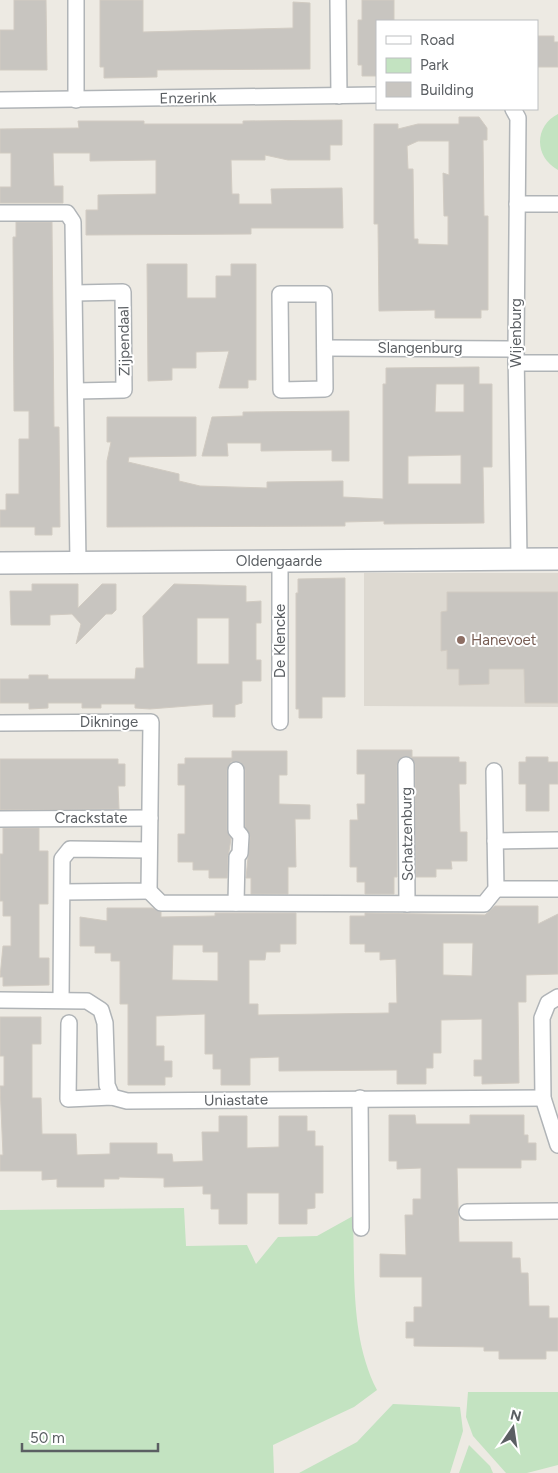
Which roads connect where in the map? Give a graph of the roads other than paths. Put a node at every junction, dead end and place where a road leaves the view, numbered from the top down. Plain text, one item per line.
1 (76, 0) edge
2 (338, 0) edge
3 (376, 95) edge
4 (340, 96) junction
5 (0, 100) edge
6 (76, 100) junction
7 (514, 110) edge
8 (517, 204) junction
9 (558, 204) edge
10 (0, 213) edge
11 (75, 293) junction
12 (325, 348) junction
13 (516, 356) junction
14 (558, 363) edge
15 (76, 391) junction
16 (519, 559) junction
17 (558, 559) edge
18 (280, 561) junction
19 (0, 562) edge
20 (78, 562) junction
21 (280, 722) dead end
22 (0, 723) edge
23 (406, 765) dead end
24 (236, 770) dead end
25 (494, 771) dead end
26 (150, 818) junction
27 (0, 819) edge
28 (558, 840) edge
29 (495, 841) junction
30 (149, 850) junction
31 (496, 889) junction
32 (558, 889) edge
33 (149, 891) junction
34 (63, 892) junction
35 (236, 903) junction
36 (407, 904) junction
37 (558, 997) edge
38 (0, 1000) edge
39 (61, 1000) junction
40 (69, 1023) dead end
41 (112, 1097) junction
42 (360, 1098) junction
43 (543, 1098) junction
44 (558, 1145) edge
45 (558, 1211) edge
46 (467, 1212) dead end
47 (361, 1228) dead end

1 - 6 street
2 - 4 street
3 - 4 street, Enzerink
4 - 6 street, Enzerink
5 - 6 street, Enzerink
7 - 8 street, Wijenburg
8 - 9 street
8 - 13 street, Wijenburg
10 - 11 street
11 - 15 street
11 - 15 street, Zijpendaal
12 - 12 street
12 - 13 street, Slangenburg
13 - 14 street, Slangenburg
13 - 16 street, Wijenburg
15 - 20 street
16 - 17 street, Oldengaarde
16 - 18 street, Oldengaarde
18 - 20 street, Oldengaarde
18 - 21 street, De Klencke
19 - 20 street, Oldengaarde
22 - 26 street, Dikninge
23 - 36 street, Schatzenburg
24 - 35 street
25 - 29 street
26 - 27 street, Crackstate
26 - 30 street, Crackstate
28 - 29 street
29 - 31 street
30 - 33 street, Crackstate
30 - 34 street, Crackstate
31 - 32 street
31 - 36 street, Schatzenburg
33 - 34 street
33 - 35 street
34 - 39 street, Crackstate
35 - 36 street, Schatzenburg
37 - 43 street
38 - 39 street
39 - 41 street
40 - 41 street, Uniastate
41 - 42 street, Uniastate
42 - 43 street, Uniastate
42 - 47 street
43 - 44 street
45 - 46 street

